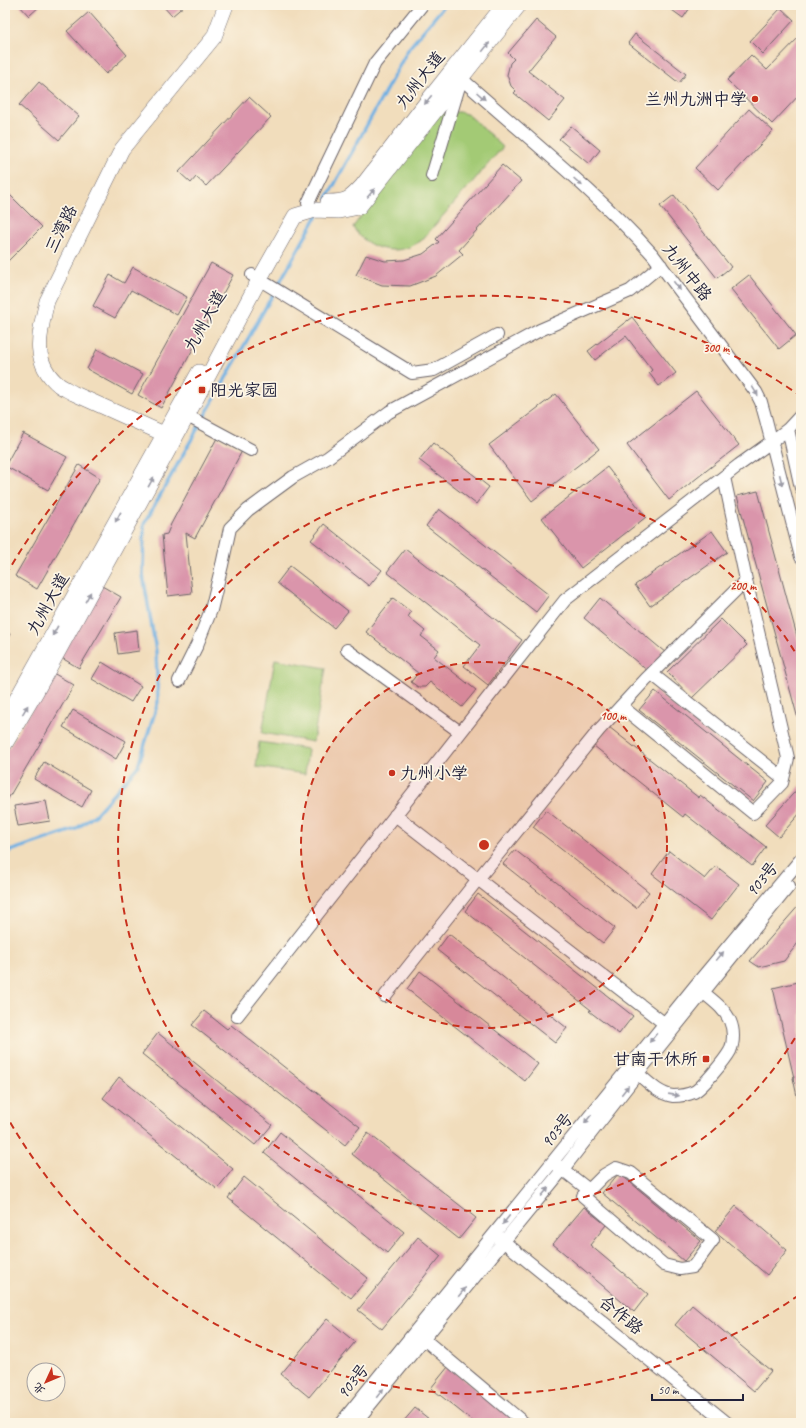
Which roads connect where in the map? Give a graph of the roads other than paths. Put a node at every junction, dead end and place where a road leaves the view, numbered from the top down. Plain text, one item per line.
1 (226, 5) edge
2 (422, 5) edge
3 (504, 5) edge
4 (519, 5) edge
5 (457, 74) junction
6 (432, 176) dead end
7 (313, 205) junction
8 (661, 265) junction
9 (259, 280) junction
10 (496, 335) dead end
11 (186, 415) junction
12 (801, 415) edge
13 (788, 429) junction
14 (164, 434) junction
15 (771, 442) junction
16 (251, 450) dead end
17 (724, 477) junction
18 (801, 488) edge
19 (801, 557) edge
20 (746, 580) junction
21 (347, 650) dead end
22 (652, 674) junction
23 (180, 681) dead end
24 (621, 706) junction
25 (5, 720) edge
26 (460, 732) junction
27 (5, 744) edge
28 (783, 778) junction
29 (395, 814) junction
30 (801, 859) edge
31 (801, 871) edge
32 (478, 879) junction
33 (699, 990) junction
34 (385, 996) dead end
35 (237, 1016) dead end
36 (665, 1024) junction
37 (634, 1070) junction
38 (553, 1161) junction
39 (563, 1169) junction
40 (589, 1190) junction
41 (499, 1238) junction
42 (420, 1335) junction
43 (341, 1423) edge
44 (355, 1423) edge
45 (524, 1423) edge
46 (727, 1423) edge

1 - 14 main road, 三湾路
2 - 7 street
3 - 5 main road, 九州大道
5 -> 4 main road
5 - 6 street
5 - 7 main road, 九州大道
5 -> 8 street, 九州中路
7 - 9 main road, 九州大道
8 -> 15 street, 九州中路
8 - 23 street
9 - 10 street
9 - 11 main road, 九州大道
11 - 14 main road, 九州大道
11 - 16 street
27 -> 11 main road
12 - 13 street
13 - 15 street
13 - 18 street
14 -> 25 main road, 九州大道
15 - 17 street
15 -> 19 street, 九州中路
17 - 20 street
17 - 26 street
20 - 22 street
20 - 28 street
21 - 26 street
22 - 24 street
22 - 28 street
24 - 28 street
24 - 32 street
26 - 29 street
29 - 32 street
29 - 35 street
33 -> 30 street, 903号
31 - 33 street
32 - 34 street
32 - 36 street
33 - 36 street, 903号
33 - 37 street
37 -> 33 street
36 -> 37 street, 903号
37 -> 38 street, 903号
39 -> 37 street
38 - 39 street
38 -> 41 street, 903号
39 - 40 street
41 -> 39 street
40 - 40 street
41 - 42 street, 903号
41 - 46 street, 合作路
42 - 43 street, 903号
44 -> 42 street
42 - 45 street

